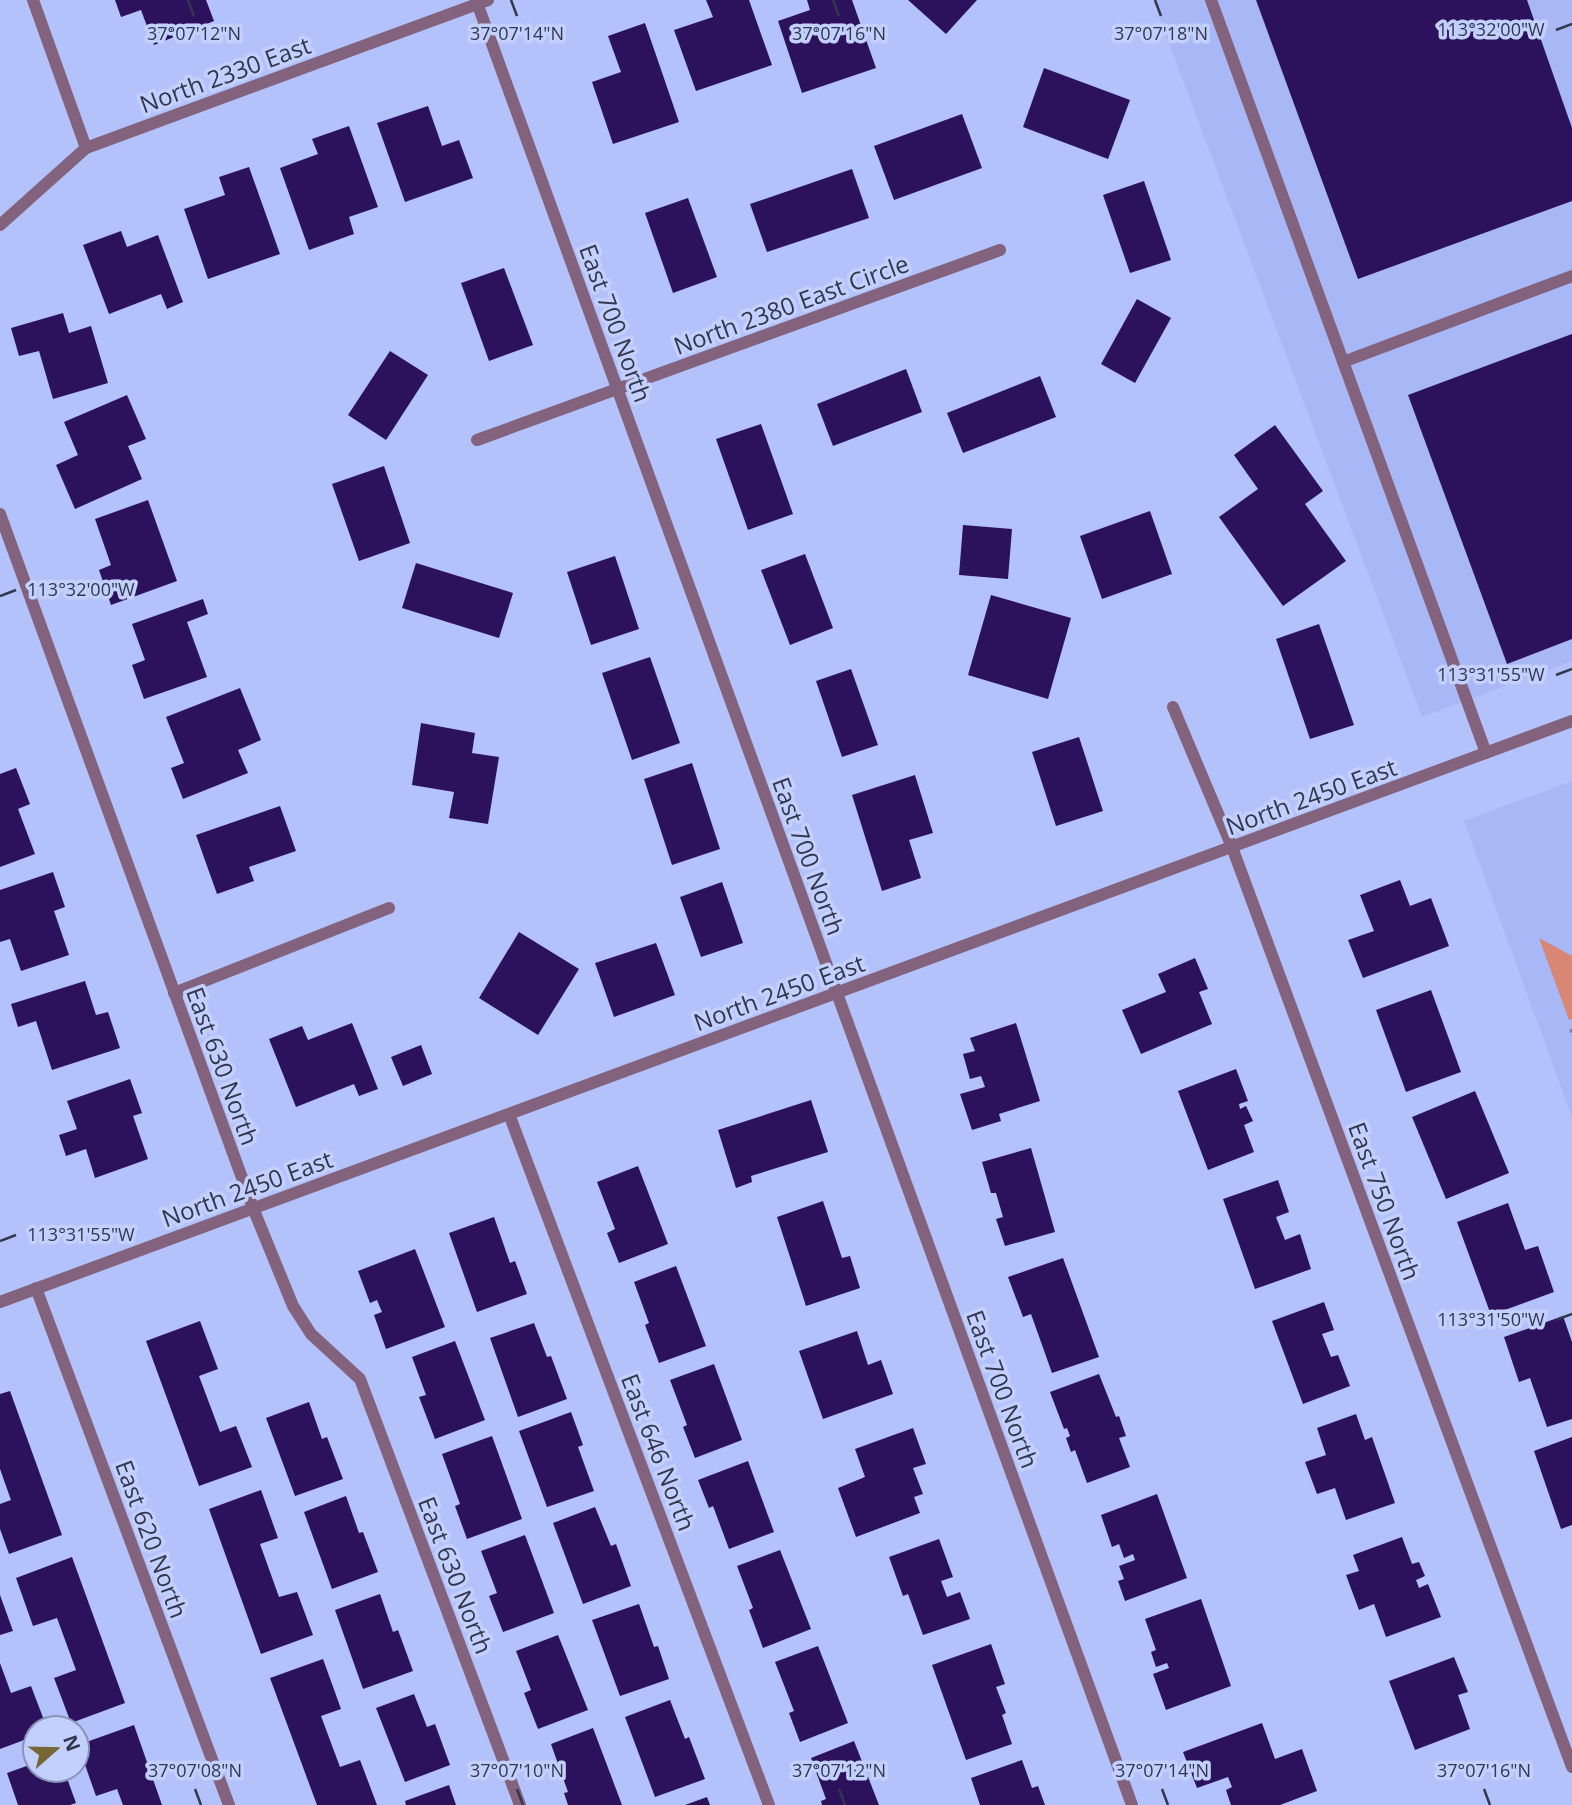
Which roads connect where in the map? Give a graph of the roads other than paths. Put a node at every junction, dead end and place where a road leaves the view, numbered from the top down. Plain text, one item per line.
1 (33, 0) edge
2 (1211, 0) edge
3 (480, 1) edge
4 (86, 148) junction
5 (0, 225) edge
6 (1000, 250) dead end
7 (1572, 276) edge
8 (1343, 362) junction
9 (617, 390) junction
10 (477, 440) dead end
11 (0, 514) edge
12 (1172, 707) dead end
13 (1572, 721) edge
14 (1486, 753) junction
15 (1232, 847) junction
16 (389, 908) dead end
17 (174, 993) junction
18 (836, 993) junction
19 (509, 1114) junction
20 (253, 1208) junction
21 (36, 1288) junction
22 (0, 1302) edge
23 (1572, 1767) edge
24 (229, 1805) edge
25 (520, 1805) edge
26 (769, 1805) edge
27 (1132, 1805) edge

1 - 4 street
2 - 8 street
3 - 4 street, North 2330 East
3 - 9 street, East 700 North
4 - 5 street, North 2330 East
6 - 9 street, North 2380 East Circle
7 - 8 street
8 - 14 street
9 - 10 street, North 2380 East Circle
9 - 18 street, East 700 North
11 - 17 street, East 630 North
12 - 15 street, East 750 North
13 - 14 street, North 2450 East
14 - 15 street, North 2450 East
15 - 18 street, North 2450 East
15 - 23 street, East 750 North
16 - 17 street
17 - 20 street, East 630 North
18 - 19 street, North 2450 East
18 - 27 street, East 700 North
19 - 20 street, North 2450 East
19 - 26 street, East 646 North
20 - 21 street, North 2450 East
20 - 25 street, East 630 North
21 - 22 street, North 2450 East
21 - 24 street, East 620 North

